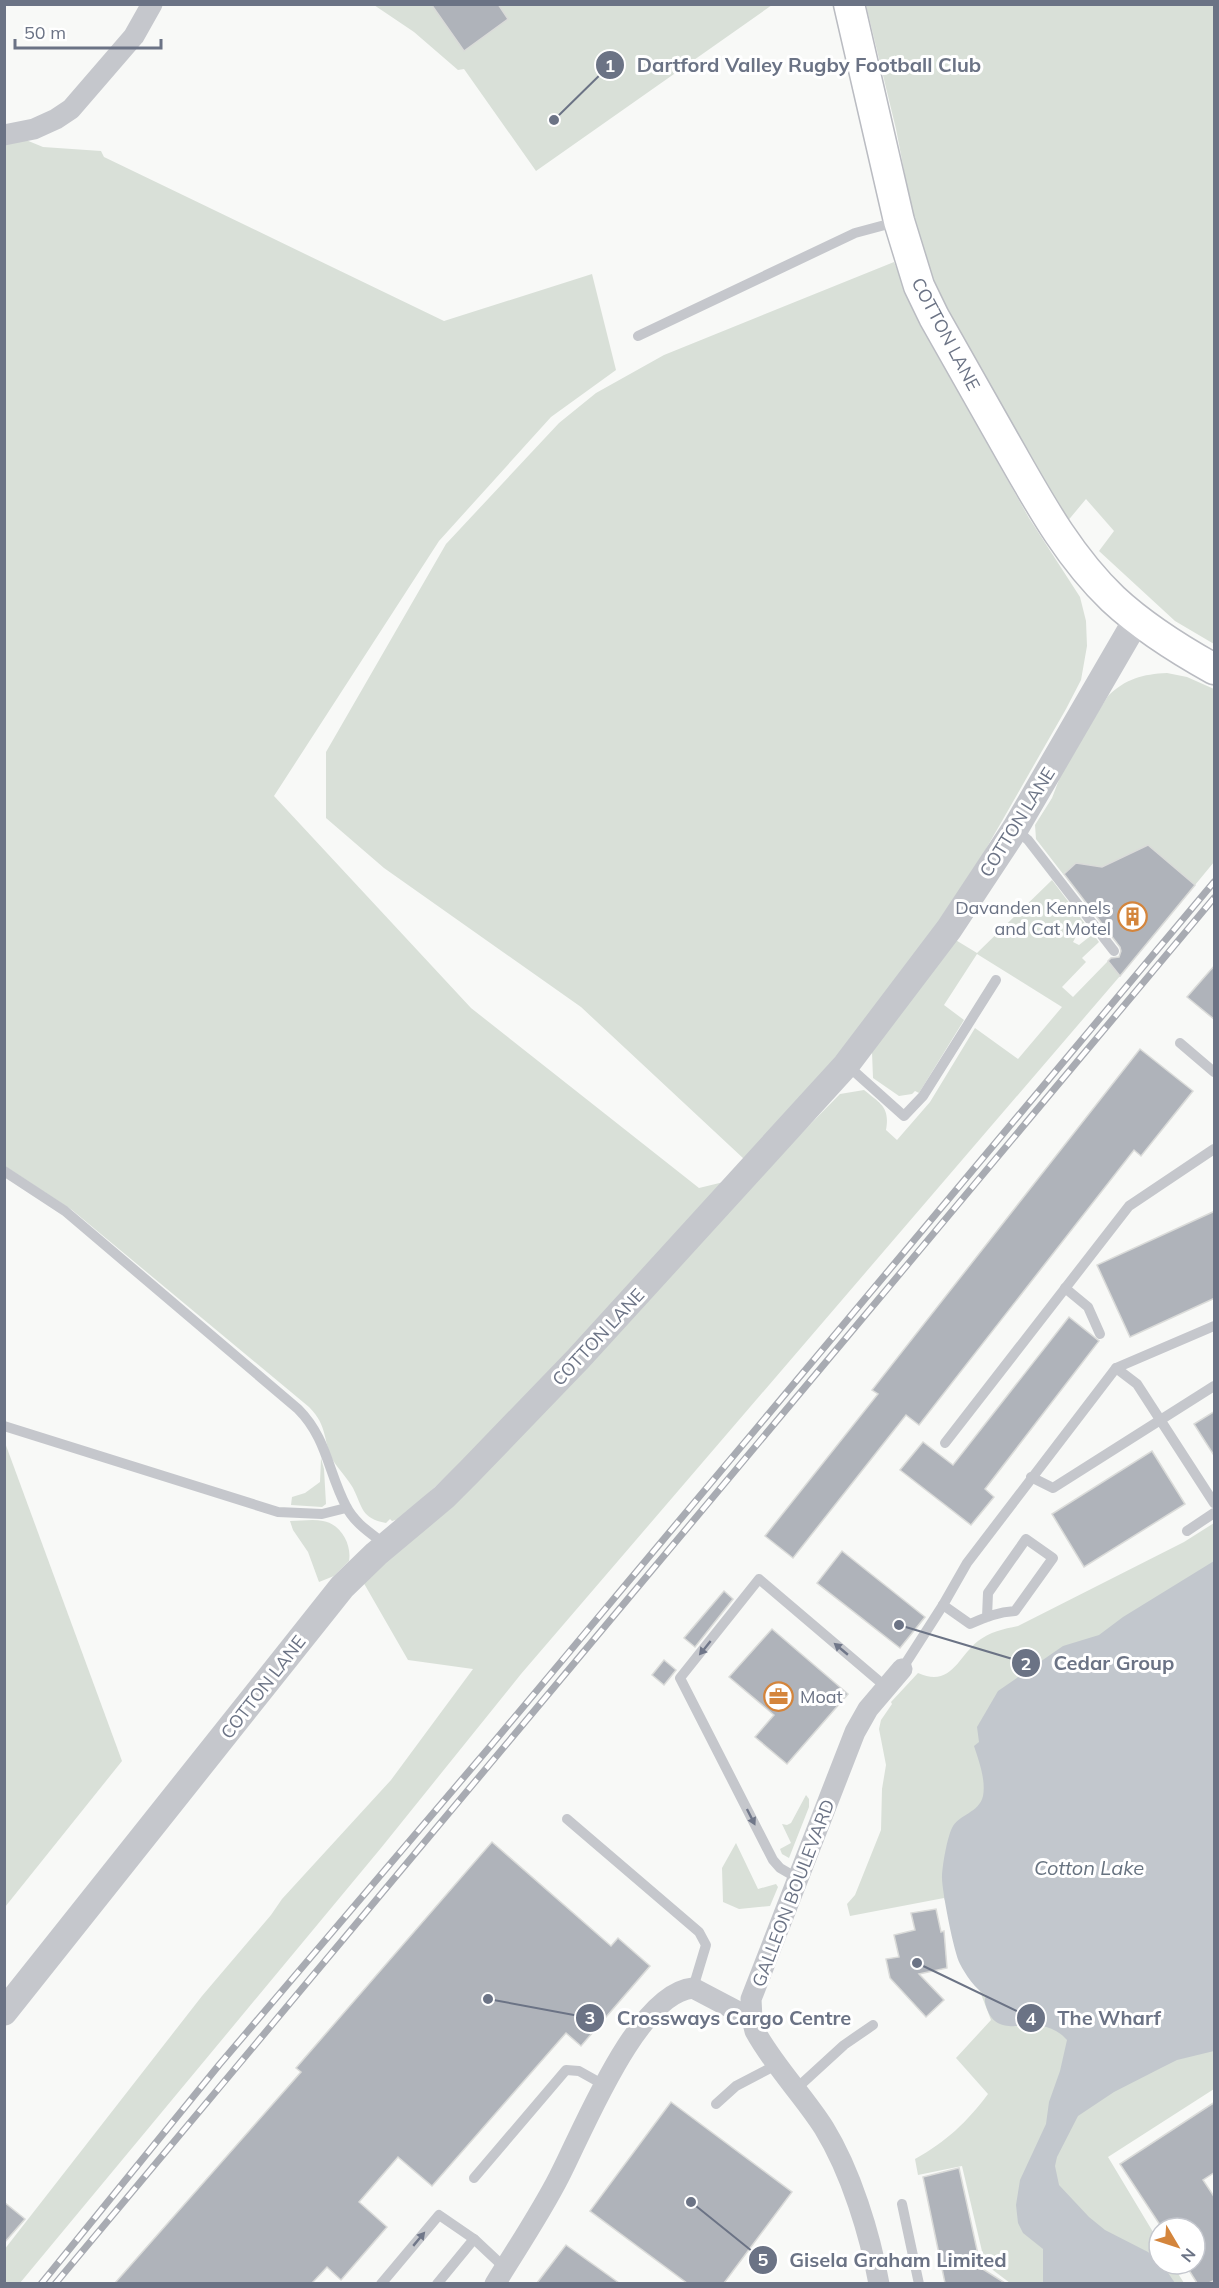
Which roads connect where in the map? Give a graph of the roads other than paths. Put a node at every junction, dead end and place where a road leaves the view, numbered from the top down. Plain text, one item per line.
1 (152, 4) edge
2 (849, 4) edge
3 (4, 135) edge
4 (899, 221) junction
5 (638, 336) dead end
6 (1137, 619) junction
7 (1215, 669) edge
8 (1015, 829) junction
9 (1114, 951) dead end
10 (996, 981) dead end
11 (1180, 1043) dead end
12 (846, 1065) junction
13 (1215, 1072) edge
14 (1215, 1149) edge
15 (4, 1171) edge
16 (1065, 1288) junction
17 (1215, 1326) edge
18 (1100, 1334) dead end
19 (1116, 1368) junction
20 (1215, 1386) edge
21 (1161, 1421) junction
22 (4, 1426) edge
23 (945, 1443) dead end
24 (1031, 1477) junction
25 (1215, 1503) edge
26 (346, 1508) junction
27 (1215, 1512) edge
28 (1187, 1531) dead end
29 (386, 1546) junction
30 (943, 1605) junction
31 (987, 1617) junction
32 (902, 1669) joint
33 (886, 1687) junction
34 (567, 1819) dead end
35 (799, 1879) junction
36 (693, 1988) junction
37 (4, 2012) edge
38 (752, 2019) junction
39 (873, 2025) dead end
40 (778, 2064) junction
41 (604, 2085) junction
42 (796, 2088) junction
43 (716, 2104) dead end
44 (474, 2178) dead end
45 (902, 2204) dead end
46 (474, 2239) junction
47 (500, 2276) edge
48 (381, 2283) edge
49 (438, 2283) edge
50 (879, 2283) edge
51 (919, 2283) edge

1 - 3 street
2 - 4 main road, COTTON LANE
4 - 5 lane
4 - 6 main road, COTTON LANE
6 - 7 main road, COTTON LANE
6 - 8 street, COTTON LANE
8 - 9 lane
8 - 12 street, COTTON LANE
10 - 12 lane
11 - 13 lane
12 - 29 street, COTTON LANE
14 - 16 lane
15 - 26 lane
16 - 18 lane
16 - 23 lane
17 - 19 lane
19 - 21 lane
19 - 24 lane
20 - 21 lane
21 - 24 lane
21 - 25 lane
22 - 26 lane
24 - 30 lane
26 - 29 lane
27 - 28 lane
29 - 37 street, COTTON LANE
30 - 31 lane
30 - 32 lane
31 - 31 lane
32 - 33 street, GALLEON BOULEVARD
33 - 35 street, GALLEON BOULEVARD
33 -> 35 lane
34 - 36 lane
35 - 38 street, GALLEON BOULEVARD
36 - 38 street
36 - 41 street
38 - 40 street, GALLEON BOULEVARD
39 - 42 lane
40 - 42 street, GALLEON BOULEVARD
40 - 43 lane
41 - 44 lane
41 - 47 street
42 - 50 street, GALLEON BOULEVARD
45 - 51 lane
46 - 47 lane
48 -> 46 lane
46 - 49 lane

